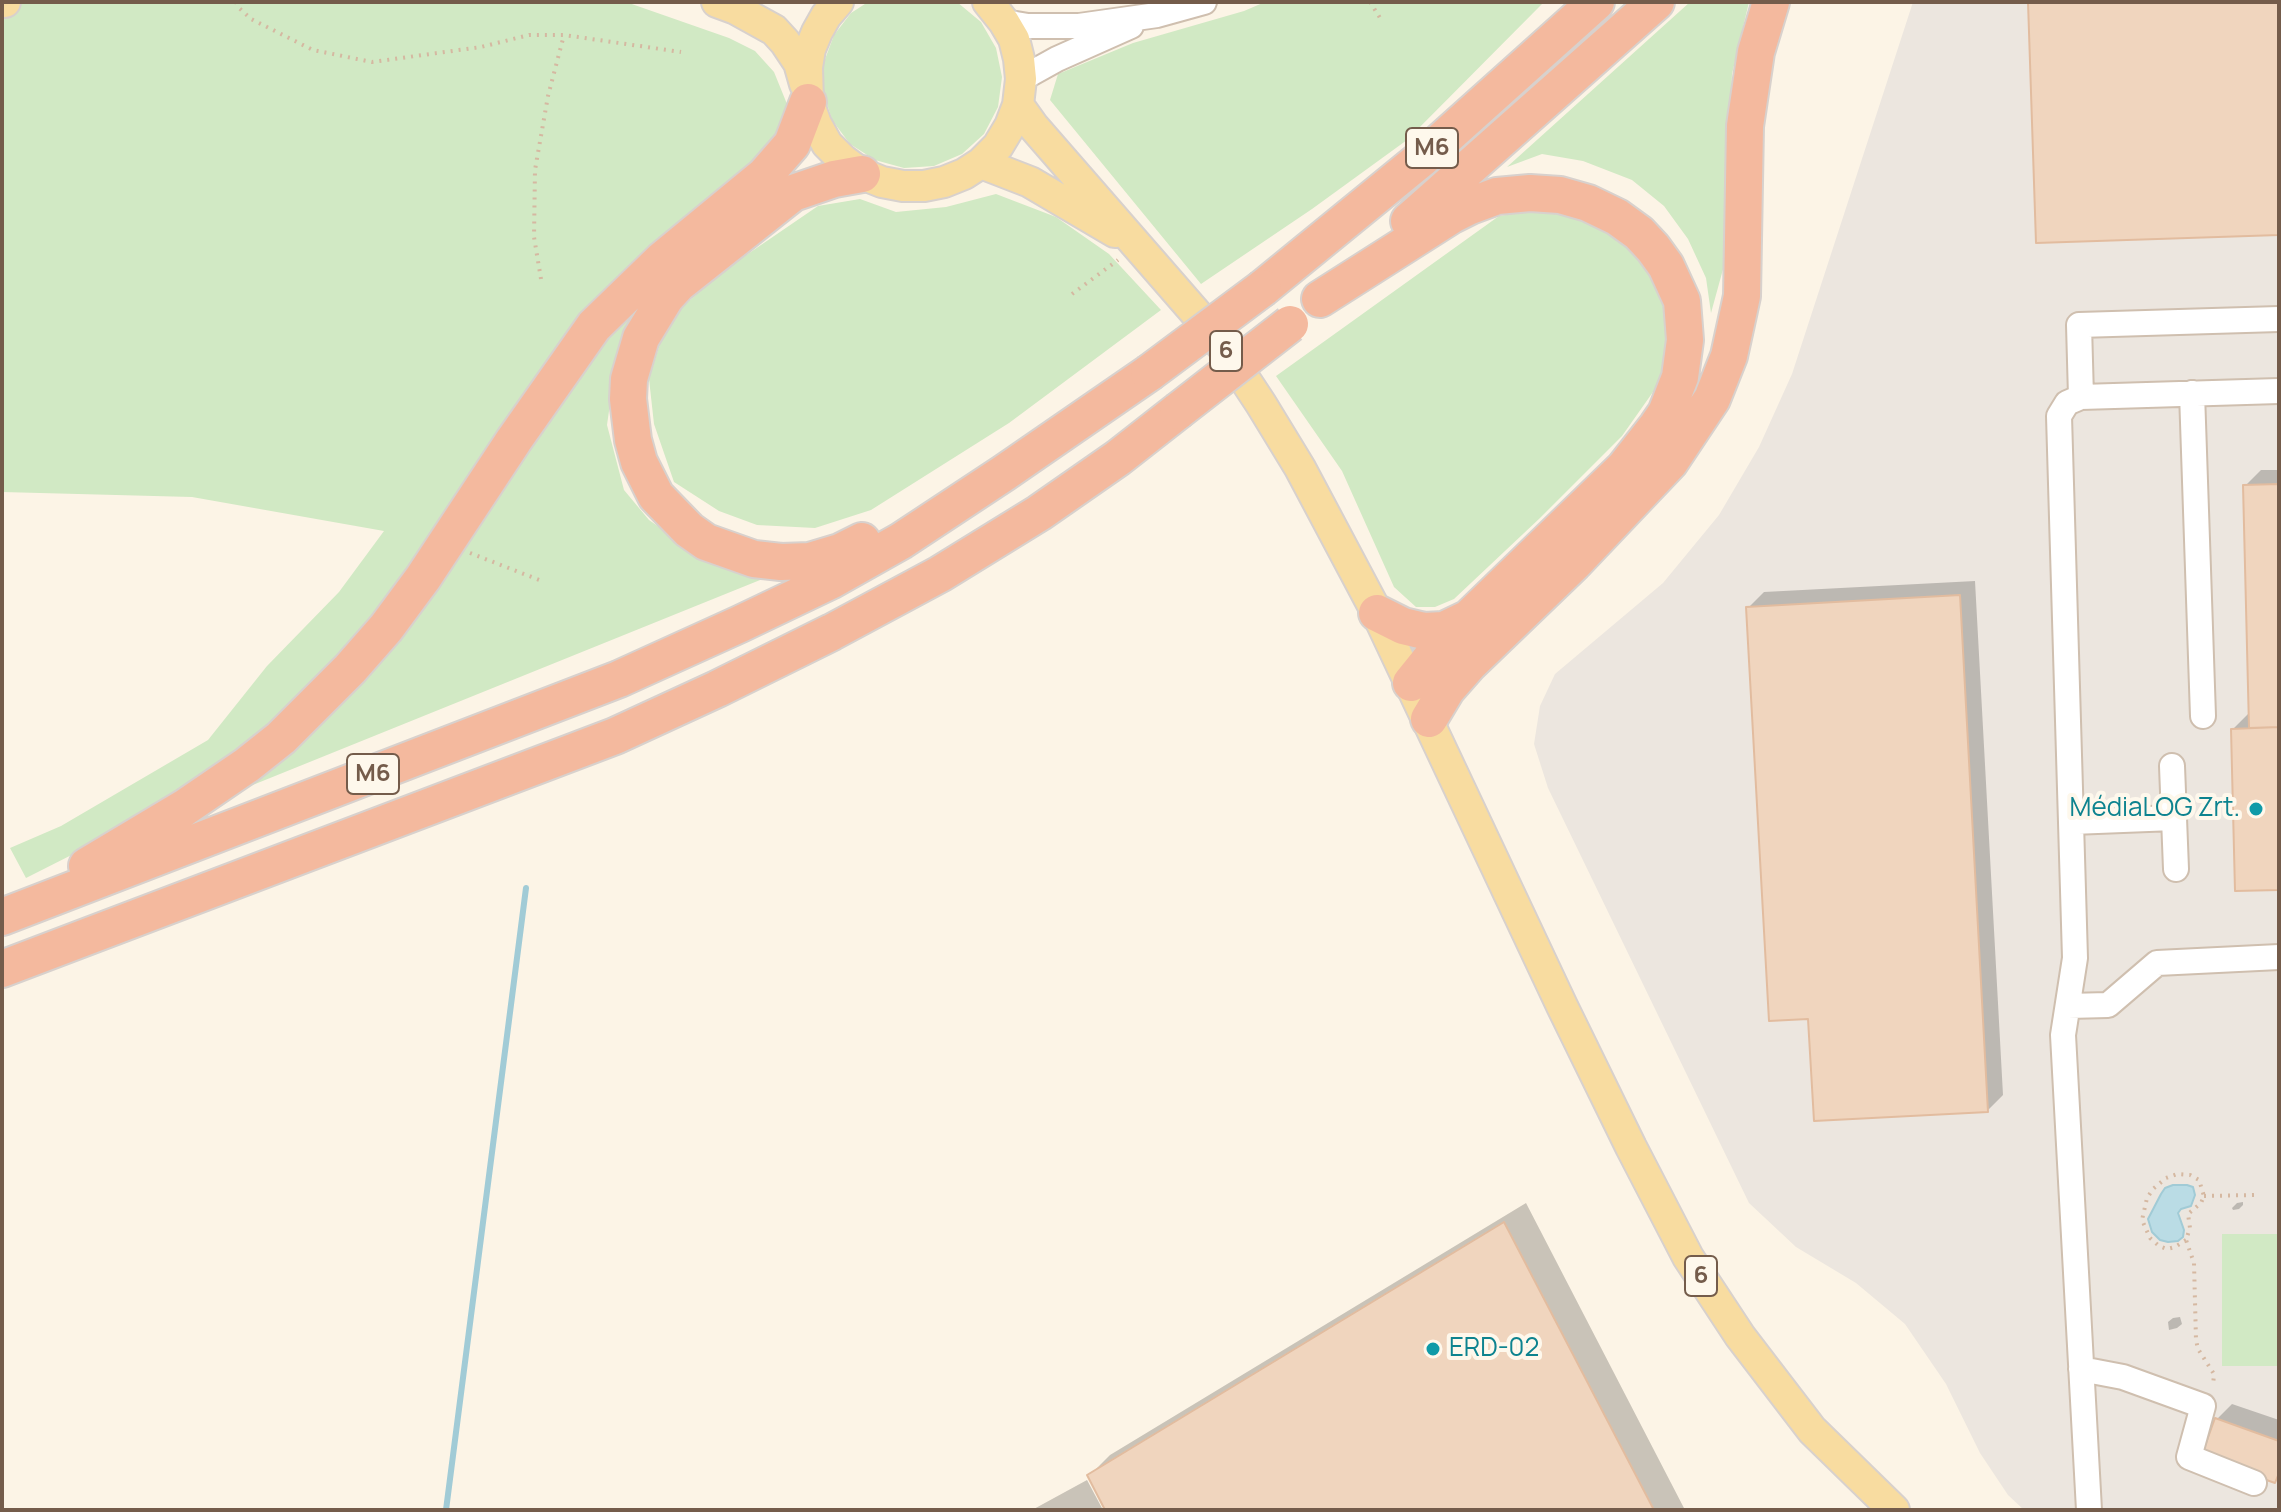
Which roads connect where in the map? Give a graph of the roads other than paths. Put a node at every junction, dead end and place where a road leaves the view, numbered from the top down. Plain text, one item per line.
1 (717, 2) edge
2 (838, 2) edge
3 (1204, 2) edge
4 (1596, 2) edge
5 (1656, 2) edge
6 (1771, 2) edge
7 (996, 12) edge
8 (1157, 15) junction
9 (1020, 92) junction
10 (807, 94) junction
11 (981, 163) junction
12 (862, 174) junction
13 (1137, 246) junction
14 (1320, 299) junction
15 (2279, 319) edge
16 (2279, 391) edge
17 (2192, 393) junction
18 (2081, 397) junction
19 (1004, 473) junction
20 (1377, 613) junction
21 (1468, 619) junction
22 (1469, 664) junction
23 (1411, 683) junction
24 (2203, 716) dead end
25 (1429, 719) junction
26 (2172, 766) dead end
27 (2174, 818) junction
28 (2072, 822) junction
29 (2176, 869) dead end
30 (2, 914) edge
31 (2279, 957) edge
32 (2, 969) edge
33 (2068, 1006) junction
34 (2081, 1369) junction
35 (2254, 1483) dead end
36 (1894, 1510) edge
37 (2089, 1510) edge

1 - 10 main road
2 - 10 main road
3 - 8 street
4 - 19 highway, M6, bridge
5 - 14 highway, M6
6 - 22 highway
7 - 8 street
7 - 9 main road, 6
8 - 9 street
9 - 11 main road
9 - 13 main road, 6
10 - 12 main road
10 - 30 highway
11 - 12 main road
11 - 13 main road, 6
12 - 19 highway
13 - 20 main road, 6
14 - 21 highway
14 - 32 highway, M6, bridge
15 - 18 street
16 - 17 street
17 - 18 street
17 - 24 street
18 - 28 street
19 - 30 highway, M6
20 - 21 highway
20 - 23 main road, 6
21 - 23 highway
22 - 23 highway
22 - 25 highway
23 - 25 main road, 6
25 - 36 main road, 6
26 - 27 street
27 - 28 street
27 - 29 street
28 - 33 street
31 - 33 street
33 - 34 street
34 - 35 street
34 - 37 street

